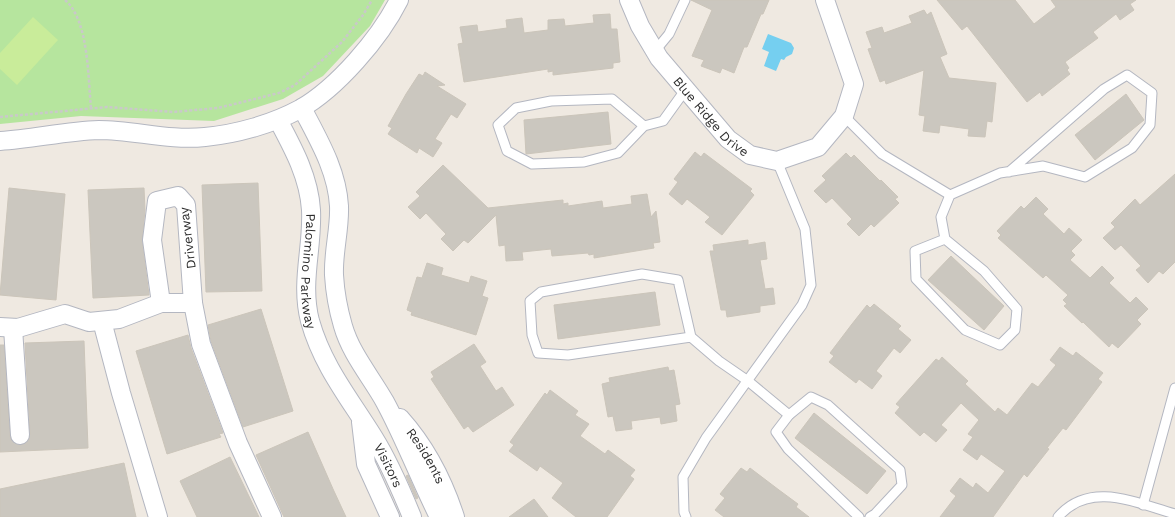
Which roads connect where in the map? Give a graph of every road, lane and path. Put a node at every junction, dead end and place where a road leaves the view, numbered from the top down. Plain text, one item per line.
1 (66, 0) edge
2 (372, 0) edge
3 (399, 0) edge
4 (629, 0) edge
5 (685, 0) edge
6 (825, 0) edge
7 (655, 51) junction
8 (686, 89) junction
9 (91, 108) junction
10 (302, 108) junction
11 (844, 116) junction
12 (0, 117) edge
13 (278, 120) junction
14 (644, 126) junction
15 (0, 141) edge
16 (777, 161) junction
17 (1009, 172) junction
18 (950, 195) junction
19 (944, 239) junction
20 (161, 303) junction
21 (193, 303) junction
22 (102, 321) junction
23 (6, 327) edge
24 (691, 337) junction
25 (748, 381) junction
26 (1175, 388) edge
27 (385, 401) junction
28 (790, 415) junction
29 (360, 417) junction
30 (20, 435) dead end
31 (1143, 505) junction
32 (1175, 514) edge
33 (682, 515) edge
34 (158, 517) edge
35 (272, 517) edge
36 (390, 517) edge
37 (412, 517) edge
38 (439, 517) edge
39 (455, 517) edge
40 (859, 517) edge
41 (870, 517) edge
42 (1058, 517) edge

1 - 9 path
2 - 9 path
3 - 10 street
4 - 7 street, Blue Ridge Drive
5 - 7 lane
6 - 11 street
7 - 8 street, Blue Ridge Drive
8 - 14 lane
8 - 16 street, Blue Ridge Drive
9 - 12 path
10 - 13 street
10 - 27 street, Palomino Parkway
11 - 16 street
11 - 18 lane
13 - 15 street
13 - 29 street, Palomino Parkway
14 - 14 lane
16 - 25 lane
17 - 17 lane
17 - 18 lane
18 - 19 lane
19 - 19 lane
20 - 21 street
20 - 21 street, Driverway
20 - 22 street
21 - 35 street
22 - 23 street
22 - 34 street
23 - 30 street
24 - 24 lane
24 - 25 lane
25 - 28 lane
25 - 33 lane
26 - 31 lane
27 - 38 street, Visitors
27 - 39 street, Residents
28 - 40 lane
28 - 41 lane
29 - 36 street
29 - 37 street, Visitors
31 - 32 lane
31 - 42 lane

